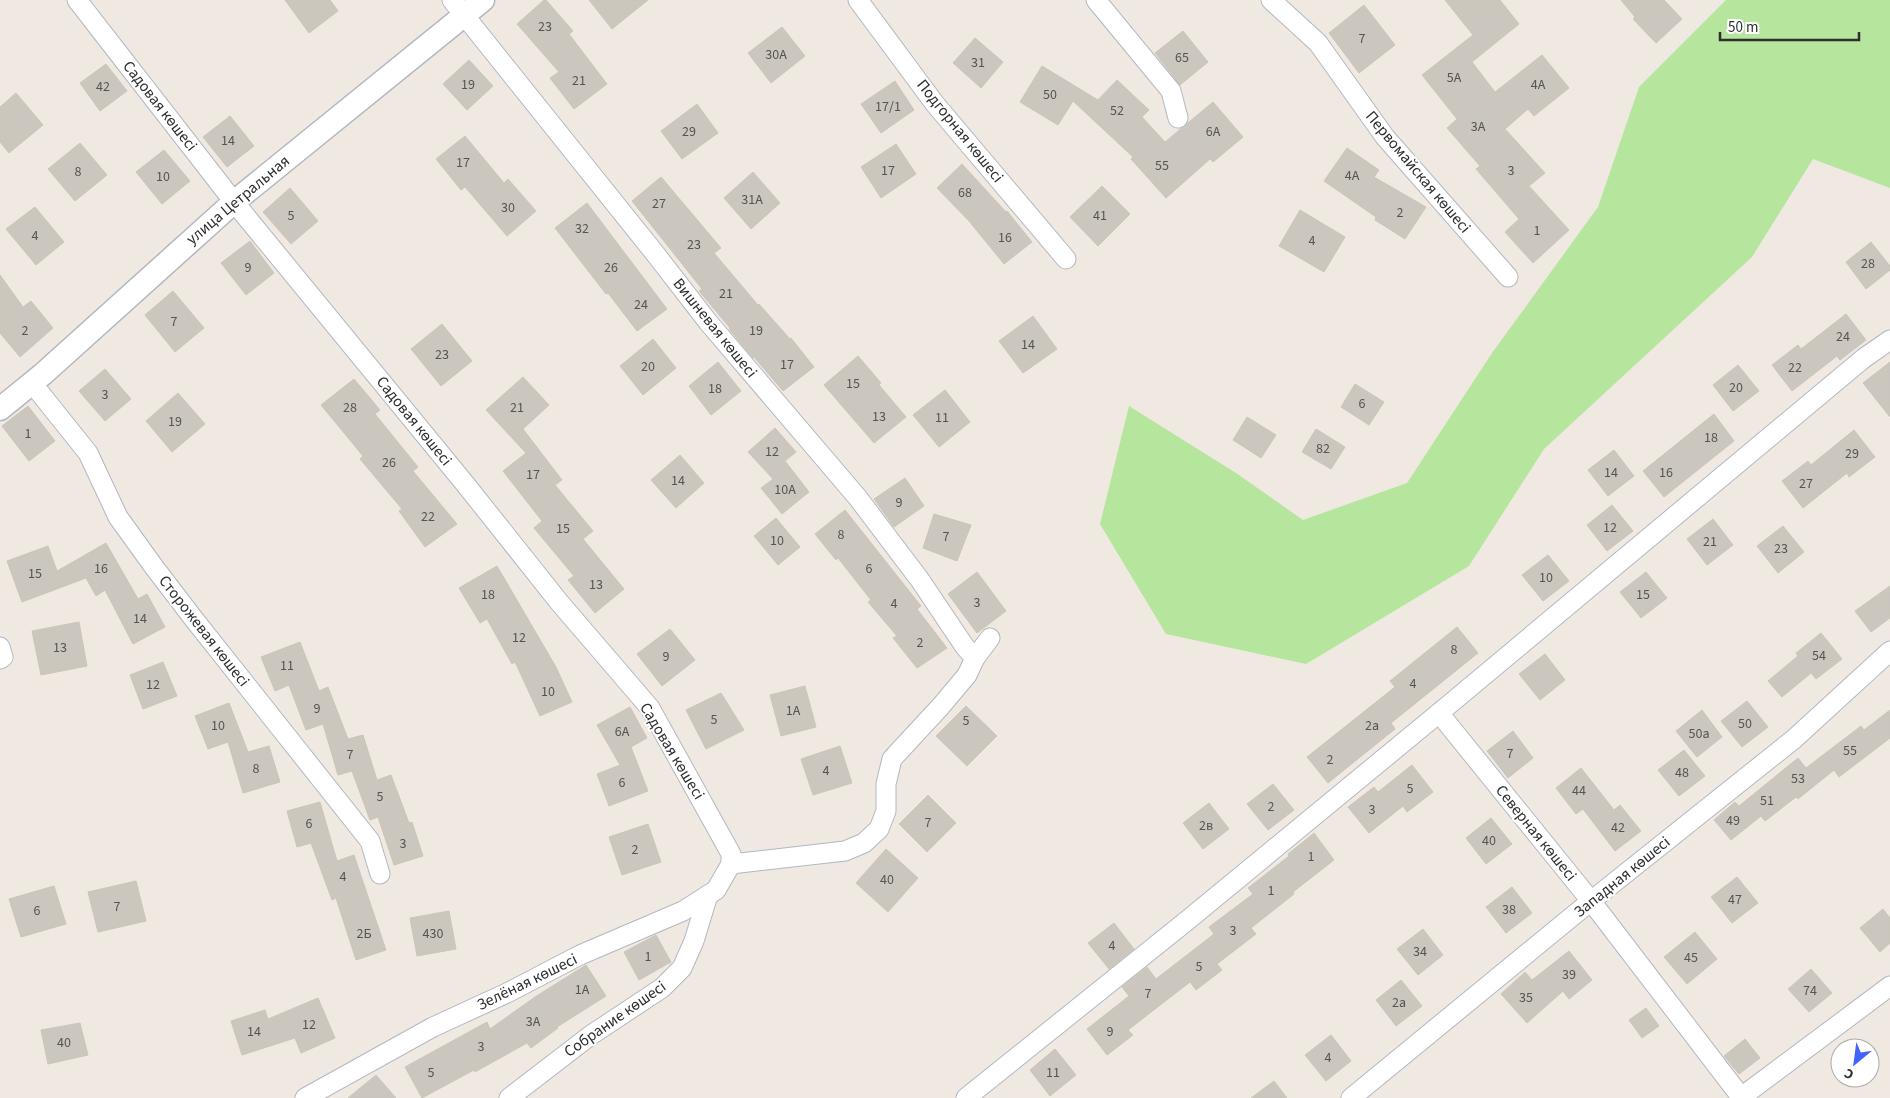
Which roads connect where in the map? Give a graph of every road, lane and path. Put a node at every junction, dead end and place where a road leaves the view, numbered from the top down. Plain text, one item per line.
1 (77, 0) edge
2 (483, 0) edge
3 (858, 0) edge
4 (1096, 0) edge
5 (1271, 0) edge
6 (458, 7) edge
7 (1178, 118) dead end
8 (234, 202) junction
9 (1066, 259) dead end
10 (1508, 277) dead end
11 (1890, 340) edge
12 (32, 383) junction
13 (0, 409) edge
14 (990, 638) dead end
15 (0, 647) edge
16 (1890, 651) edge
17 (975, 658) junction
18 (0, 659) edge
19 (1439, 713) junction
20 (731, 859) junction
21 (380, 874) dead end
22 (708, 894) junction
23 (1591, 901) junction
24 (1890, 986) edge
25 (1740, 1097) edge
26 (305, 1098) edge
27 (509, 1098) edge
28 (966, 1098) edge
29 (1351, 1098) edge

1 - 8 street, Садовая көшесі
2 - 6 street, улица Цетральная
3 - 9 street, Подгорная көшесі
4 - 7 street
5 - 10 street, Первомайская көшесі
6 - 8 street, улица Цетральная
6 - 17 street, Вишневая көшесі
8 - 12 street, улица Цетральная
8 - 20 street, Садовая көшесі
11 - 19 street
12 - 13 street, улица Цетральная
12 - 21 street, Сторожевая көшесі
14 - 17 street
15 - 18 street
16 - 23 street, Западная көшесі
17 - 20 street
19 - 23 street, Северная көшесі
19 - 28 street
20 - 22 street, Зелёная көшесі
22 - 26 street, Зелёная көшесі
22 - 27 street, Собрание көшесі
23 - 25 street, Северная көшесі
23 - 29 street, Западная көшесі
24 - 25 street

